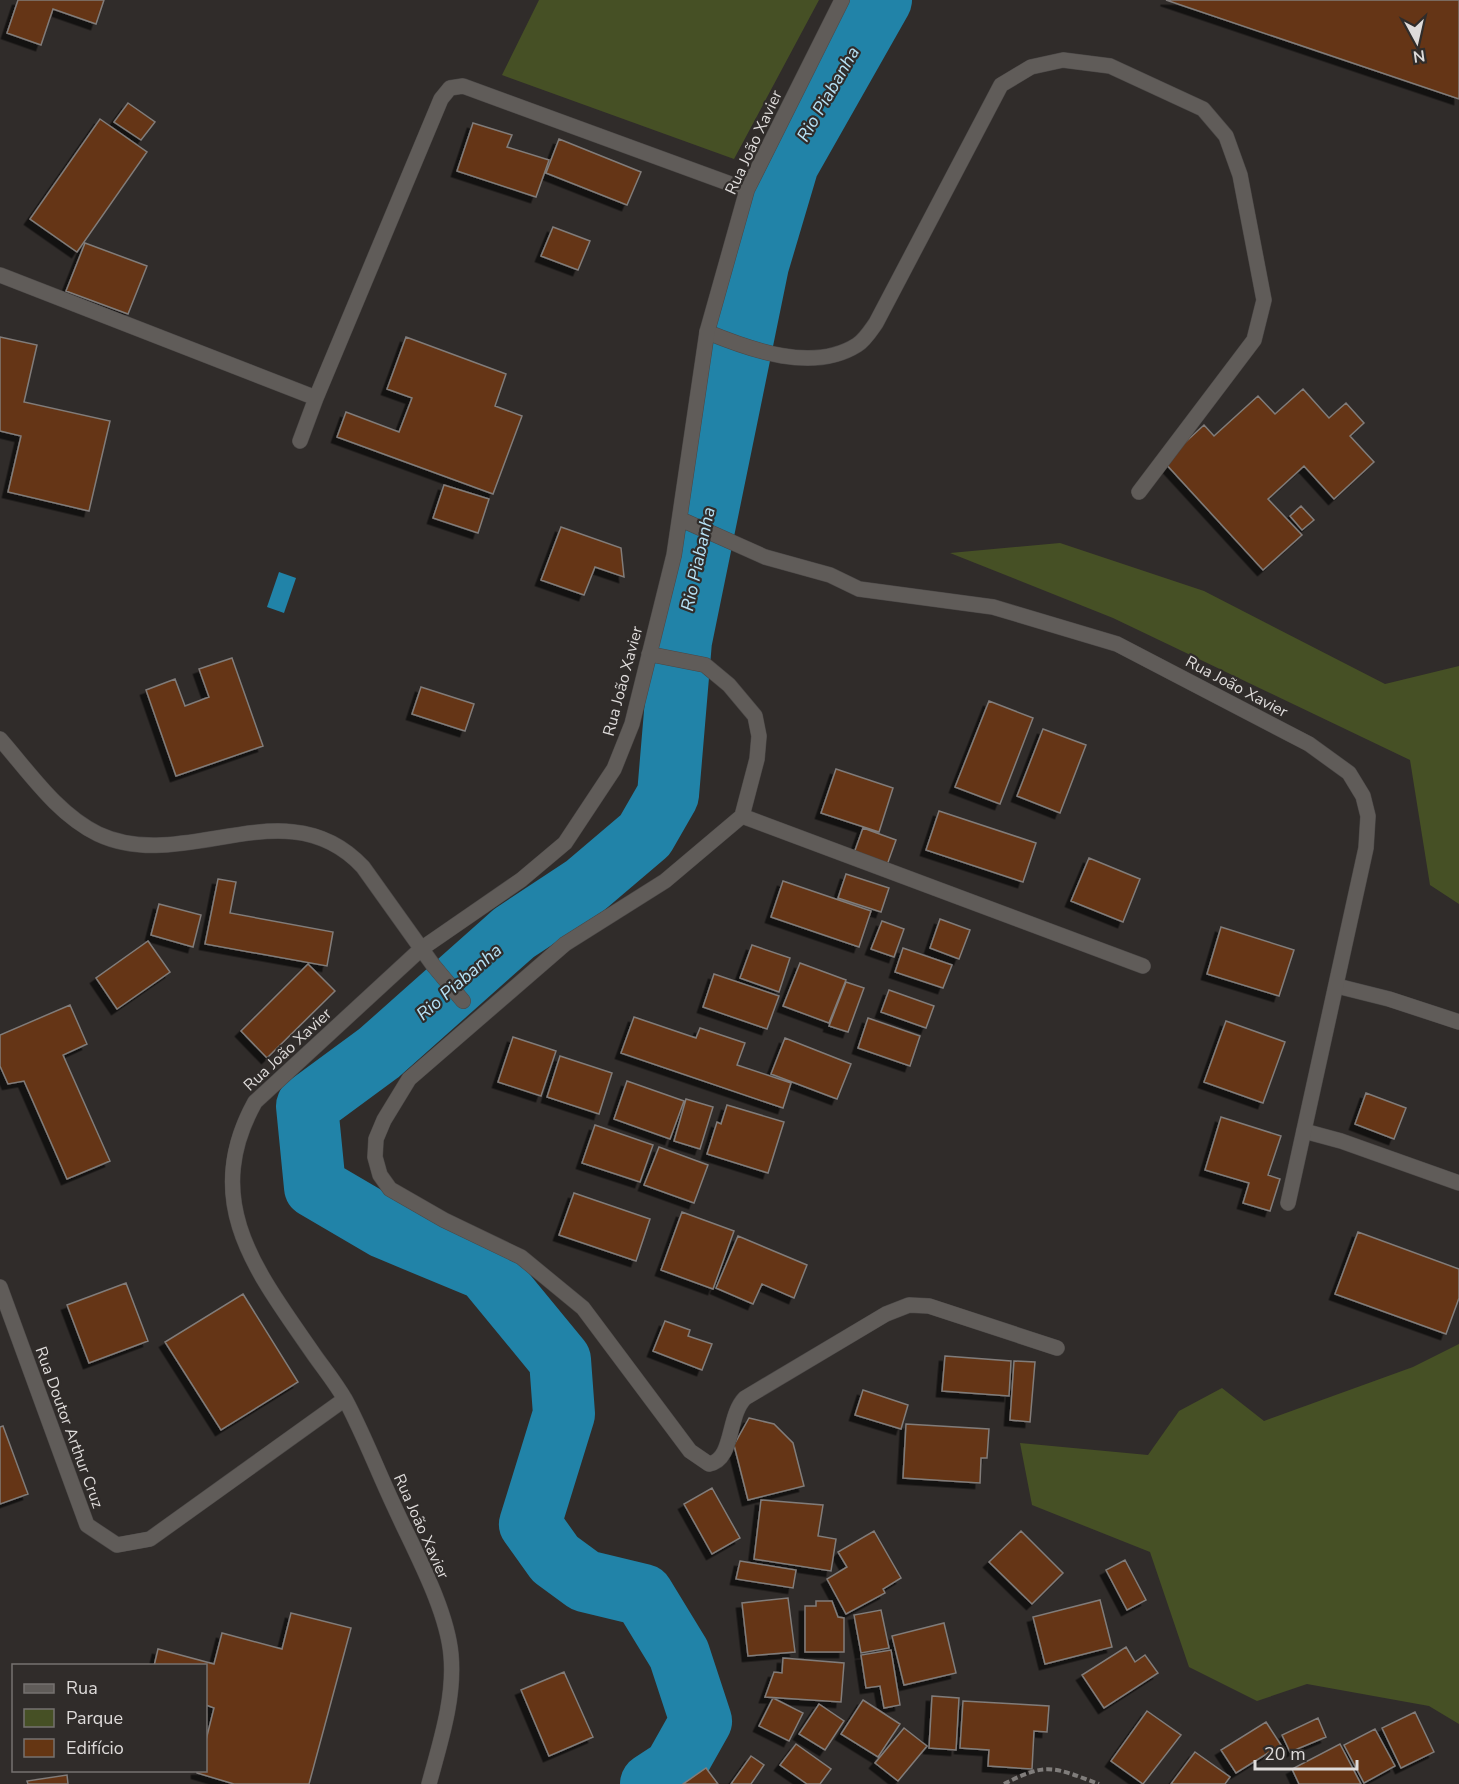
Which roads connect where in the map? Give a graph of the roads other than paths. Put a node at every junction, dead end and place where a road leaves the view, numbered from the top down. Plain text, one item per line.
1 (842, 0) edge
2 (747, 190) junction
3 (0, 275) edge
4 (713, 334) junction
5 (316, 398) junction
6 (300, 441) dead end
7 (1139, 492) dead end
8 (682, 519) junction
9 (649, 654) junction
10 (0, 739) edge
11 (742, 816) junction
12 (421, 949) junction
13 (1143, 966) dead end
14 (1337, 986) junction
15 (463, 1001) dead end
16 (1459, 1022) edge
17 (1304, 1131) junction
18 (1459, 1183) edge
19 (1288, 1203) dead end
20 (0, 1287) edge
21 (1057, 1348) dead end
22 (345, 1399) junction
23 (429, 1784) edge

1 - 2 street, Rua João Xavier
2 - 4 street, Rua João Xavier
2 - 5 street
3 - 5 street
4 - 7 street
4 - 8 street, Rua João Xavier
5 - 6 street
8 - 9 street, Rua João Xavier
8 - 14 street, Rua João Xavier
9 - 11 street
9 - 12 street, Rua João Xavier
10 - 12 street
11 - 13 street
11 - 21 street
12 - 15 street
12 - 22 street, Rua João Xavier
14 - 16 street
14 - 17 street, Rua João Xavier
17 - 18 street
17 - 19 street, Rua João Xavier
20 - 22 street, Rua Doutor Arthur Cruz
22 - 23 street, Rua João Xavier

